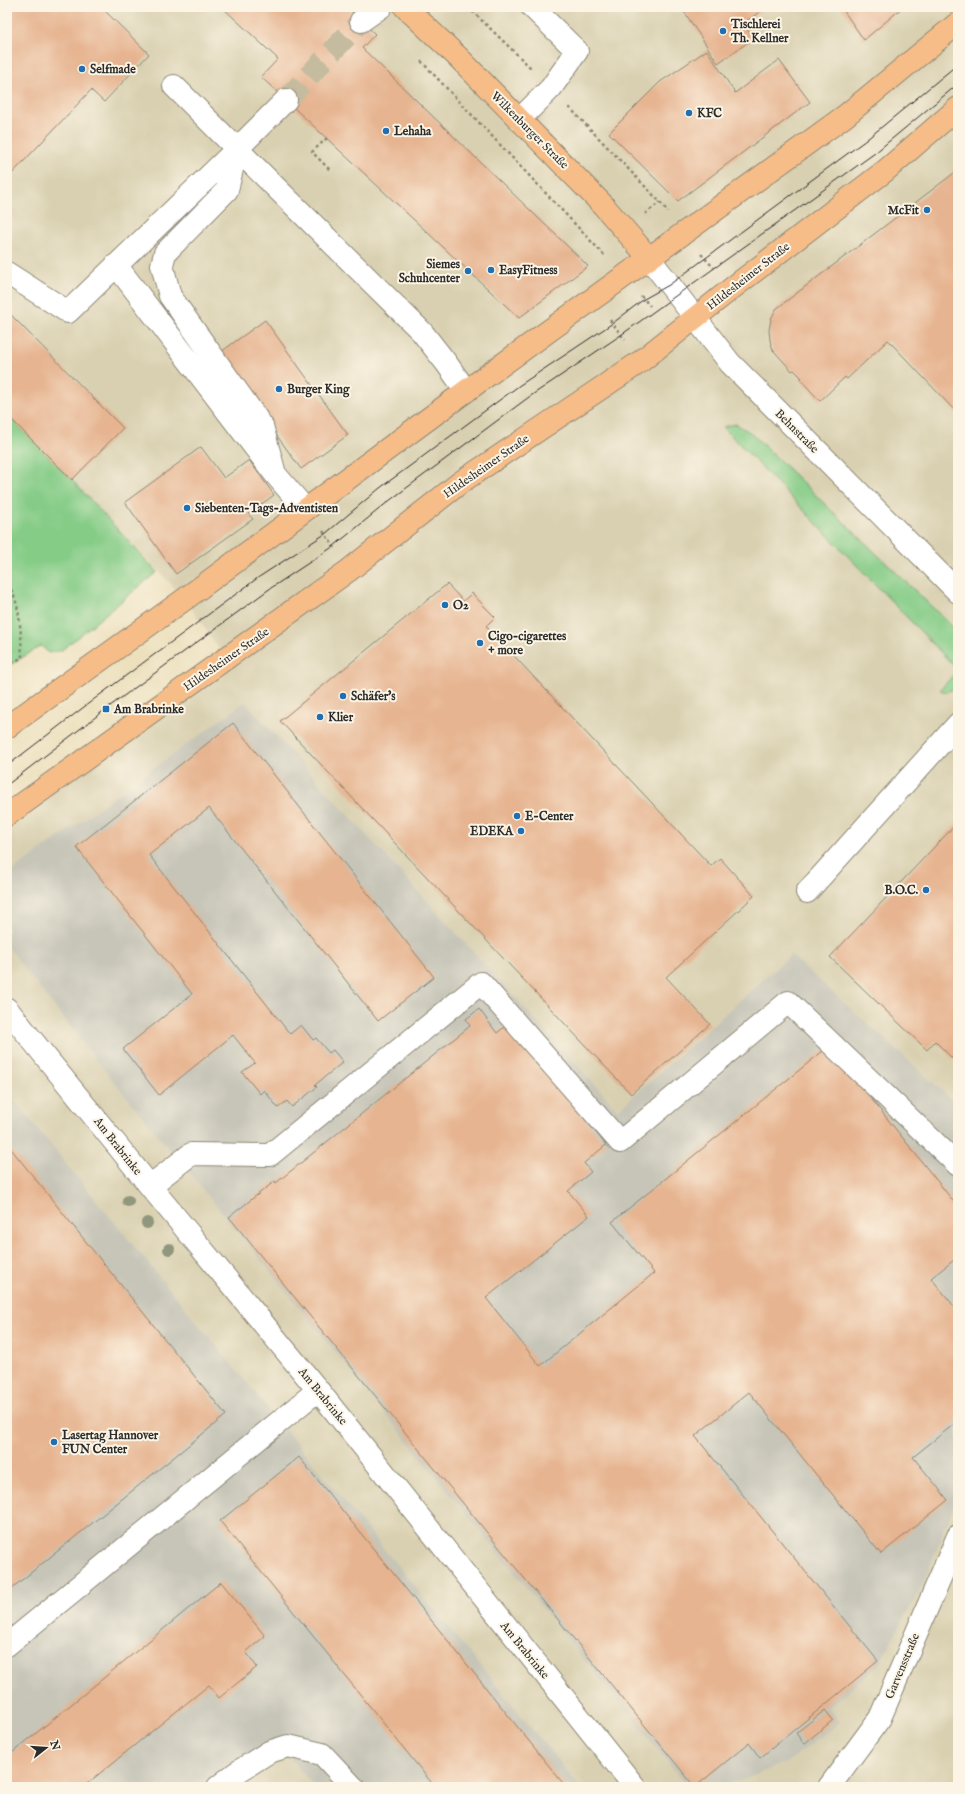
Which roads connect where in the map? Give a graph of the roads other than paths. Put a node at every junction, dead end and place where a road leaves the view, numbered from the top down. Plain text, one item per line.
1 (381, 7) edge
2 (405, 7) edge
3 (532, 7) edge
4 (361, 21) tunnel mouth
5 (958, 23) edge
6 (174, 86) dead end
7 (286, 100) tunnel mouth
8 (958, 108) edge
9 (519, 120) junction
10 (237, 149) junction
11 (649, 258) junction
12 (116, 265) junction
13 (7, 273) edge
14 (695, 319) junction
15 (466, 391) junction
16 (275, 474) junction
17 (305, 510) junction
18 (958, 592) edge
19 (958, 724) edge
20 (7, 728) edge
21 (7, 815) edge
22 (807, 892) dead end
23 (7, 1010) edge
24 (958, 1165) edge
25 (150, 1186) junction
26 (318, 1390) junction
27 (958, 1536) edge
28 (7, 1645) edge
29 (218, 1787) edge
30 (352, 1787) edge
31 (635, 1787) edge
32 (829, 1787) edge

1 - 4 street
2 - 9 main road, Wilkenburger Straße
3 - 9 street
5 - 11 main road
6 - 10 street
7 - 10 street
8 - 14 main road, Hildesheimer Straße
9 - 11 main road, Wilkenburger Straße
10 - 12 street
10 - 15 street
10 - 16 street
11 - 14 street, Behnstraße
11 - 15 main road
12 - 13 street
12 - 16 street
14 - 18 street, Behnstraße
14 - 21 main road, Hildesheimer Straße
15 - 17 main road
16 - 17 street
17 - 20 main road
19 - 22 street
23 - 25 street, Am Brabrinke
24 - 25 street
25 - 26 street, Am Brabrinke
26 - 28 street
26 - 31 street, Am Brabrinke
27 - 32 street, Garvensstraße
29 - 30 street

